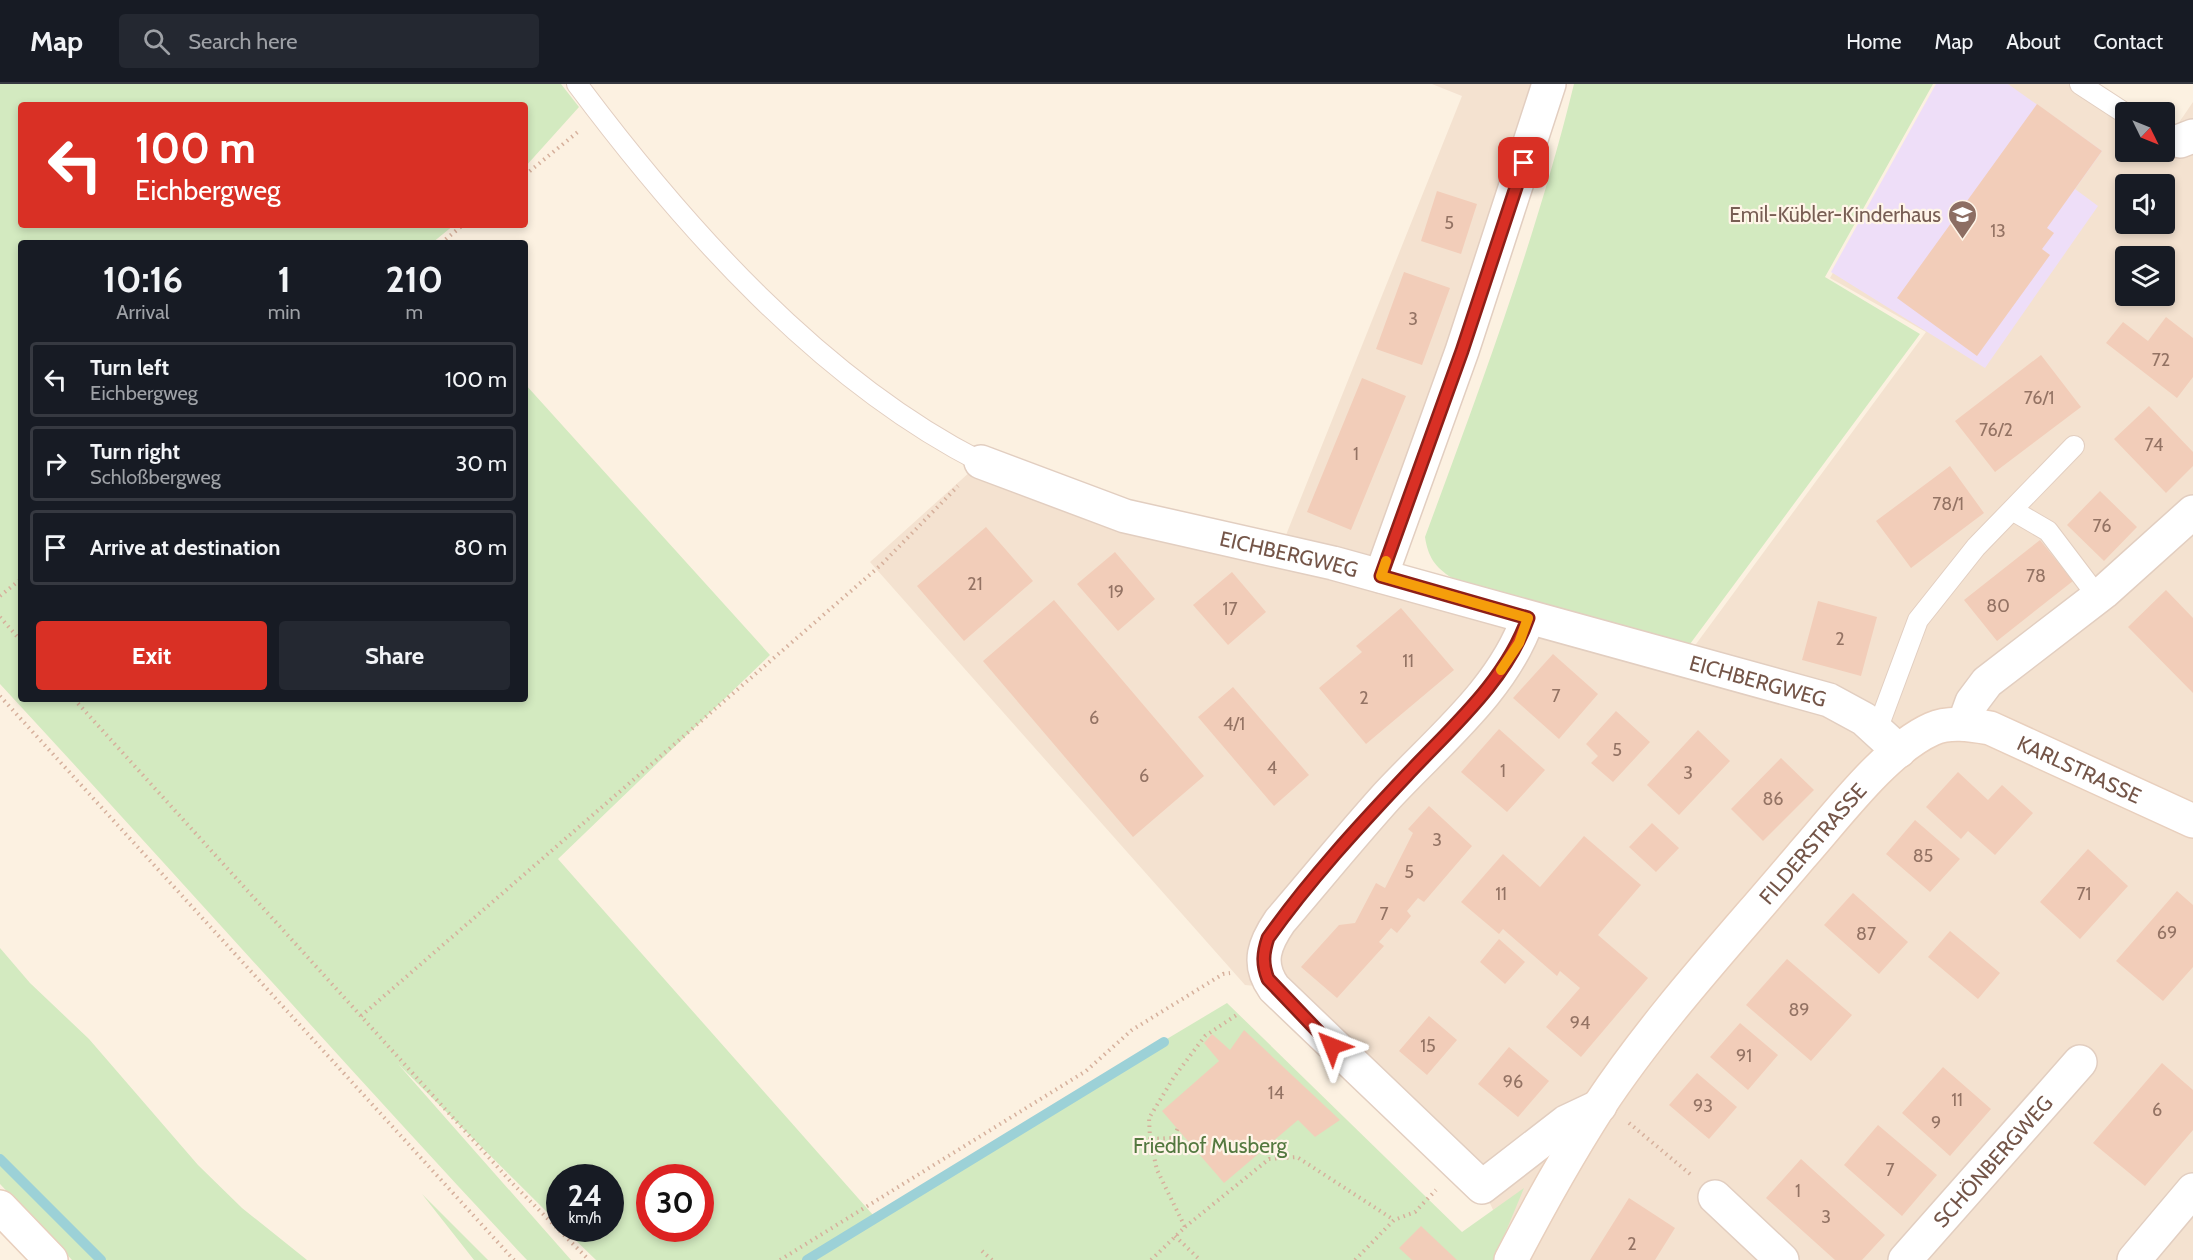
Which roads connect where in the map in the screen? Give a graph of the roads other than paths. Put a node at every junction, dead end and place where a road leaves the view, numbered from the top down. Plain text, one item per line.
1 (577, 84) edge
2 (1549, 84) edge
3 (2080, 84) edge
4 (2115, 107) edge
5 (2074, 446) dead end
6 (981, 462) joint
7 (2012, 510) junction
8 (2193, 512) edge
9 (1381, 576) junction
10 (2098, 597) junction
11 (1528, 618) junction
12 (1964, 724) junction
13 (1888, 741) junction
14 (2193, 821) edge
15 (2080, 1062) dead end
16 (1600, 1106) junction
17 (1715, 1197) road end
18 (2190, 1200) edge
19 (0, 1207) edge
20 (51, 1260) edge
21 (1511, 1260) edge
22 (1782, 1260) edge
23 (1905, 1260) edge
24 (2133, 1260) edge

1 - 6 lane
2 - 9 street
3 - 4 lane
5 - 7 lane
6 - 9 street, EICHBERGWEG
7 - 10 lane
7 - 13 lane
8 - 10 street
9 - 11 street, EICHBERGWEG
10 - 12 street
11 - 13 street, EICHBERGWEG
11 - 16 street
12 - 13 street, FILDERSTRASSE
12 - 14 street, KARLSTRASSE
13 - 16 street, FILDERSTRASSE
15 - 23 street, SCHÖNBERGWEG
16 - 21 street, FILDERSTRASSE
17 - 22 street
18 - 24 street
19 - 20 street

